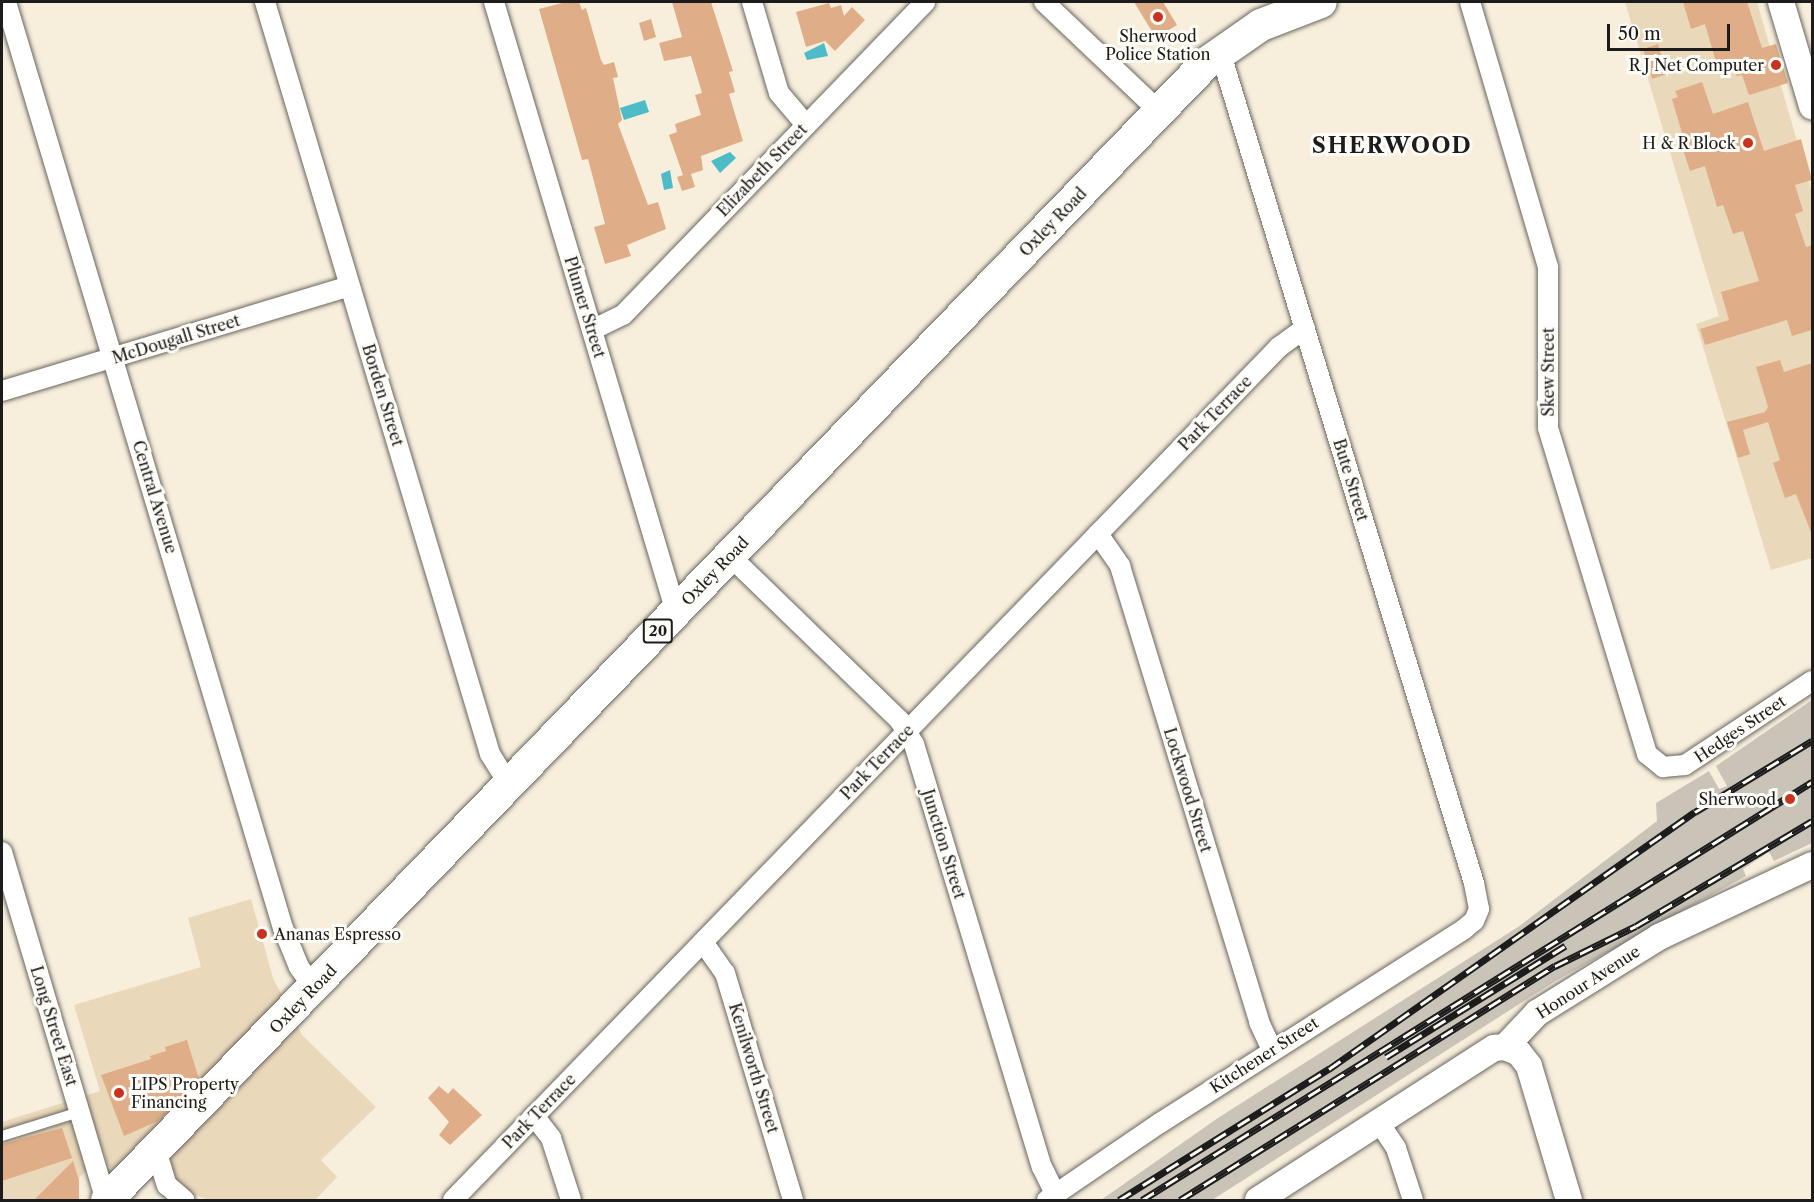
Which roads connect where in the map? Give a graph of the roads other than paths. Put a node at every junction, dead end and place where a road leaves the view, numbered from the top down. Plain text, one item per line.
1 (6, 2) edge
2 (265, 2) edge
3 (494, 2) edge
4 (752, 2) edge
5 (925, 2) edge
6 (1044, 2) edge
7 (1322, 2) edge
8 (1470, 2) edge
9 (1781, 2) edge
10 (1220, 51) junction
11 (1812, 106) edge
12 (1159, 111) junction
13 (806, 125) junction
14 (350, 286) junction
15 (1305, 328) junction
16 (592, 330) junction
17 (113, 358) junction
18 (2, 391) edge
19 (1098, 534) junction
20 (730, 556) junction
21 (676, 612) junction
22 (1812, 681) edge
23 (907, 732) junction
24 (1663, 767) joint
25 (509, 784) junction
26 (2, 852) edge
27 (1812, 865) edge
28 (1479, 909) joint
29 (703, 942) junction
30 (314, 988) junction
31 (1505, 1047) junction
32 (1272, 1050) junction
33 (79, 1112) junction
34 (534, 1116) junction
35 (1380, 1124) junction
36 (2, 1136) edge
37 (156, 1150) junction
38 (1051, 1197) edge
39 (106, 1200) edge
40 (184, 1200) edge
41 (453, 1200) edge
42 (572, 1200) edge
43 (793, 1200) edge
44 (1258, 1200) edge
45 (1413, 1200) edge
46 (1569, 1200) edge

1 - 17 street, Central Avenue
2 - 14 street, Borden Street
3 - 16 street, Plumer Street
4 - 13 street
5 - 13 street, Elizabeth Street
6 - 12 street
7 - 10 main road, Oxley Road / 20
8 - 24 street, Skew Street
9 - 11 street
10 - 12 main road, Oxley Road / 20
10 - 15 street, Bute Street
12 - 20 main road, Oxley Road / 20
13 - 16 street, Elizabeth Street
14 - 17 street, McDougall Street
14 - 25 street, Borden Street
15 - 19 street, Park Terrace
15 - 28 street, Bute Street
16 - 21 street, Plumer Street
17 - 18 street, McDougall Street
17 - 30 street, Central Avenue
19 - 23 street, Park Terrace
19 - 32 street, Lockwood Street
20 - 21 main road, Oxley Road / 20
20 - 23 street, Junction Street
21 - 25 main road, Oxley Road / 20
22 - 24 street, Hedges Street
23 - 29 street, Park Terrace
23 - 38 street, Junction Street
25 - 30 main road, Oxley Road / 20
26 - 33 street, Long Street East
27 - 31 street, Honour Avenue
28 - 32 street, Kitchener Street
29 - 34 street, Park Terrace
29 - 43 street, Kenilworth Street
30 - 37 main road, Oxley Road / 20
31 - 35 street, Honour Avenue
31 - 46 street
32 - 38 street, Kitchener Street
33 - 36 lane
33 - 39 street, Long Street East
34 - 41 street, Park Terrace
34 - 42 street
35 - 44 street, Honour Avenue
35 - 45 street
37 - 39 main road, Oxley Road / 20
37 - 40 street

